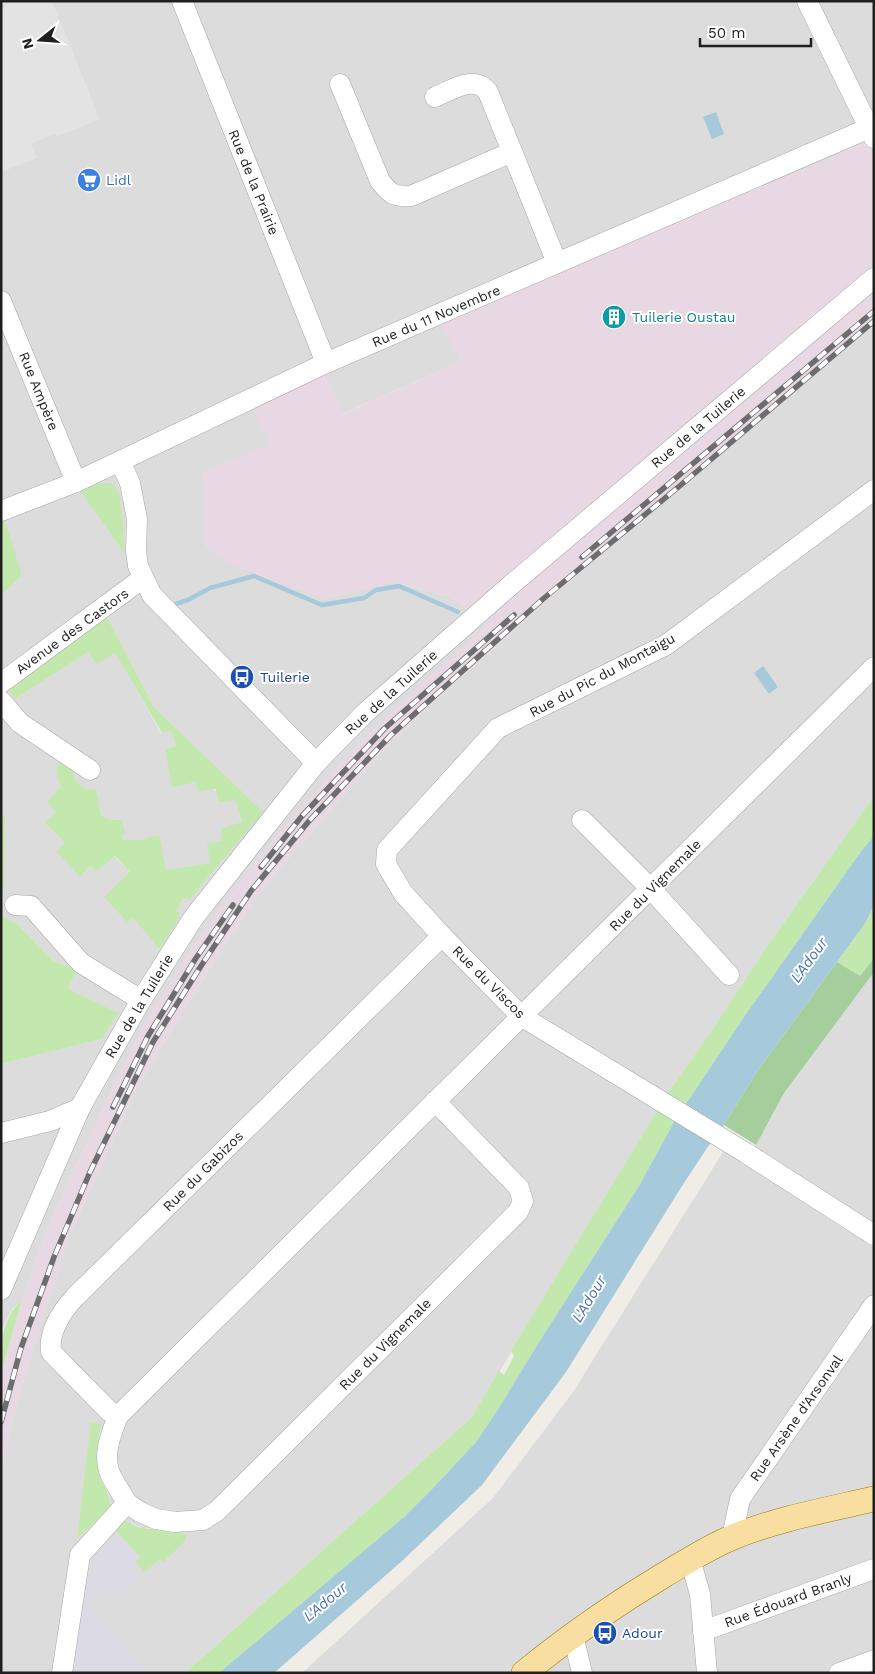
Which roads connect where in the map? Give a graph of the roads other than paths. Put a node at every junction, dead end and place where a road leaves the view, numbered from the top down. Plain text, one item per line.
1 (182, 1) edge
2 (807, 1) edge
3 (340, 84) dead end
4 (436, 97) dead end
5 (872, 131) edge
6 (512, 152) junction
7 (557, 264) junction
8 (874, 278) edge
9 (1, 301) edge
10 (326, 363) junction
11 (120, 462) junction
12 (76, 482) junction
13 (874, 490) edge
14 (3, 504) edge
15 (143, 578) junction
16 (874, 667) edge
17 (1, 683) edge
18 (1, 701) edge
19 (316, 763) junction
20 (90, 770) dead end
21 (582, 820) dead end
22 (651, 889) junction
23 (403, 893) joint
24 (14, 905) dead end
25 (442, 936) junction
26 (730, 975) dead end
27 (141, 1000) junction
28 (521, 1016) junction
29 (435, 1101) junction
30 (80, 1108) junction
31 (1, 1133) edge
32 (874, 1235) edge
33 (1, 1290) edge
34 (874, 1305) edge
35 (118, 1416) junction
36 (874, 1499) edge
37 (127, 1503) junction
38 (732, 1537) junction
39 (690, 1560) junction
40 (874, 1568) edge
41 (703, 1631) junction
42 (573, 1635) junction
43 (874, 1660) edge
44 (62, 1673) edge
45 (524, 1673) edge
46 (582, 1673) edge
47 (706, 1673) edge
48 (838, 1673) edge

1 - 10 street, Rue de la Prairie
2 - 5 street
3 - 6 street
4 - 6 street
5 - 7 street, Rue du 11 Novembre
6 - 7 street
7 - 10 street, Rue du 11 Novembre
8 - 19 street, Rue de la Tuilerie
9 - 12 street, Rue Ampère
10 - 11 street, Rue du 11 Novembre
11 - 12 street, Rue du 11 Novembre
11 - 15 street
12 - 14 street, Rue du 11 Novembre
13 - 23 street, Rue du Pic du Montaigu
15 - 17 street, Avenue des Castors
15 - 19 street
16 - 22 street, Rue du Vignemale
18 - 20 street
19 - 27 street, Rue de la Tuilerie
21 - 22 street
22 - 26 street
22 - 28 street, Rue du Vignemale
23 - 25 street, Rue du Viscos
24 - 27 street
25 - 28 street, Rue du Viscos
25 - 35 street, Rue du Gabizos
27 - 30 street, Rue de la Tuilerie
28 - 29 street, Rue du Vignemale
28 - 32 street, Rue du Viscos
29 - 35 street, Rue du Vignemale
29 - 37 street, Rue du Vignemale
30 - 31 street
30 - 33 street, Rue de la Tuilerie
34 - 38 street, Rue Arsène d'Arsonval
35 - 37 street, Rue du Vignemale
36 - 38 main road
37 - 44 street
38 - 39 main road
39 - 41 street
39 - 42 main road
40 - 41 street, Rue Édouard Branly
41 - 47 street
42 - 45 main road
42 - 46 street
43 - 48 street

